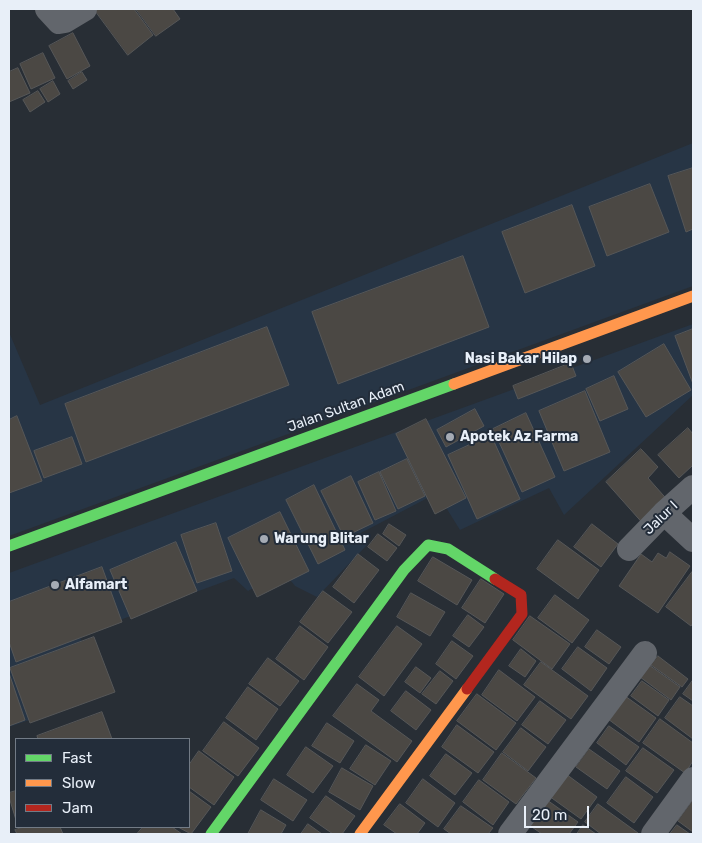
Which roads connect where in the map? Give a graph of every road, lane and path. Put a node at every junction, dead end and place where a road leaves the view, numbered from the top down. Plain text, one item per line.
1 (47, 9) edge
2 (85, 9) edge
3 (693, 296) edge
4 (693, 487) edge
5 (664, 513) junction
6 (693, 540) edge
7 (9, 546) edge
8 (629, 549) dead end
9 (645, 653) dead end
10 (693, 779) edge
11 (211, 834) edge
12 (360, 834) edge
13 (510, 834) edge
14 (653, 834) edge

1 - 2 street
3 - 7 street, Jalan Sultan Adam
4 - 5 street, Jalur I
5 - 6 street
5 - 8 street, Jalur I
9 - 13 street
10 - 14 street
11 - 12 street

